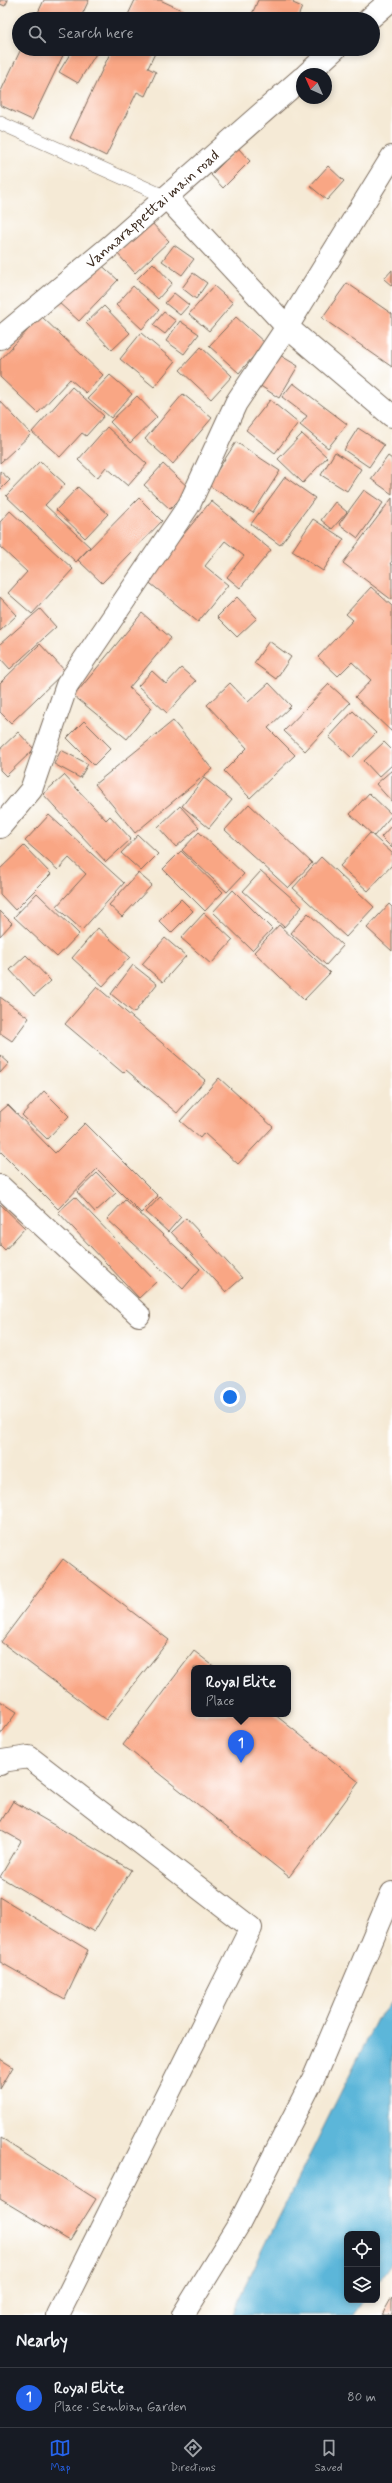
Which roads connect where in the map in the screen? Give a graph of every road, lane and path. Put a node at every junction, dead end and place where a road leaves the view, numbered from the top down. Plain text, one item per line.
1 (391, 0) edge
2 (378, 12) edge
3 (327, 56) edge
4 (314, 68) edge
5 (296, 83) edge
6 (0, 123) edge
7 (392, 157) edge
8 (166, 197) junction
9 (287, 327) junction
10 (0, 338) edge
11 (392, 416) edge
12 (0, 827) edge
13 (0, 1186) edge
14 (139, 1315) dead end
15 (1, 1763) edge
16 (392, 1893) edge
17 (58, 2315) edge
18 (183, 2315) edge

1 - 2 street
3 - 4 street
5 - 8 street, Vannarappettai main road
6 - 8 lane
7 - 9 street
8 - 9 street
8 - 10 street, Vannarappettai main road
9 - 11 street
9 - 12 street
13 - 14 street
15 - 17 street
16 - 18 street

